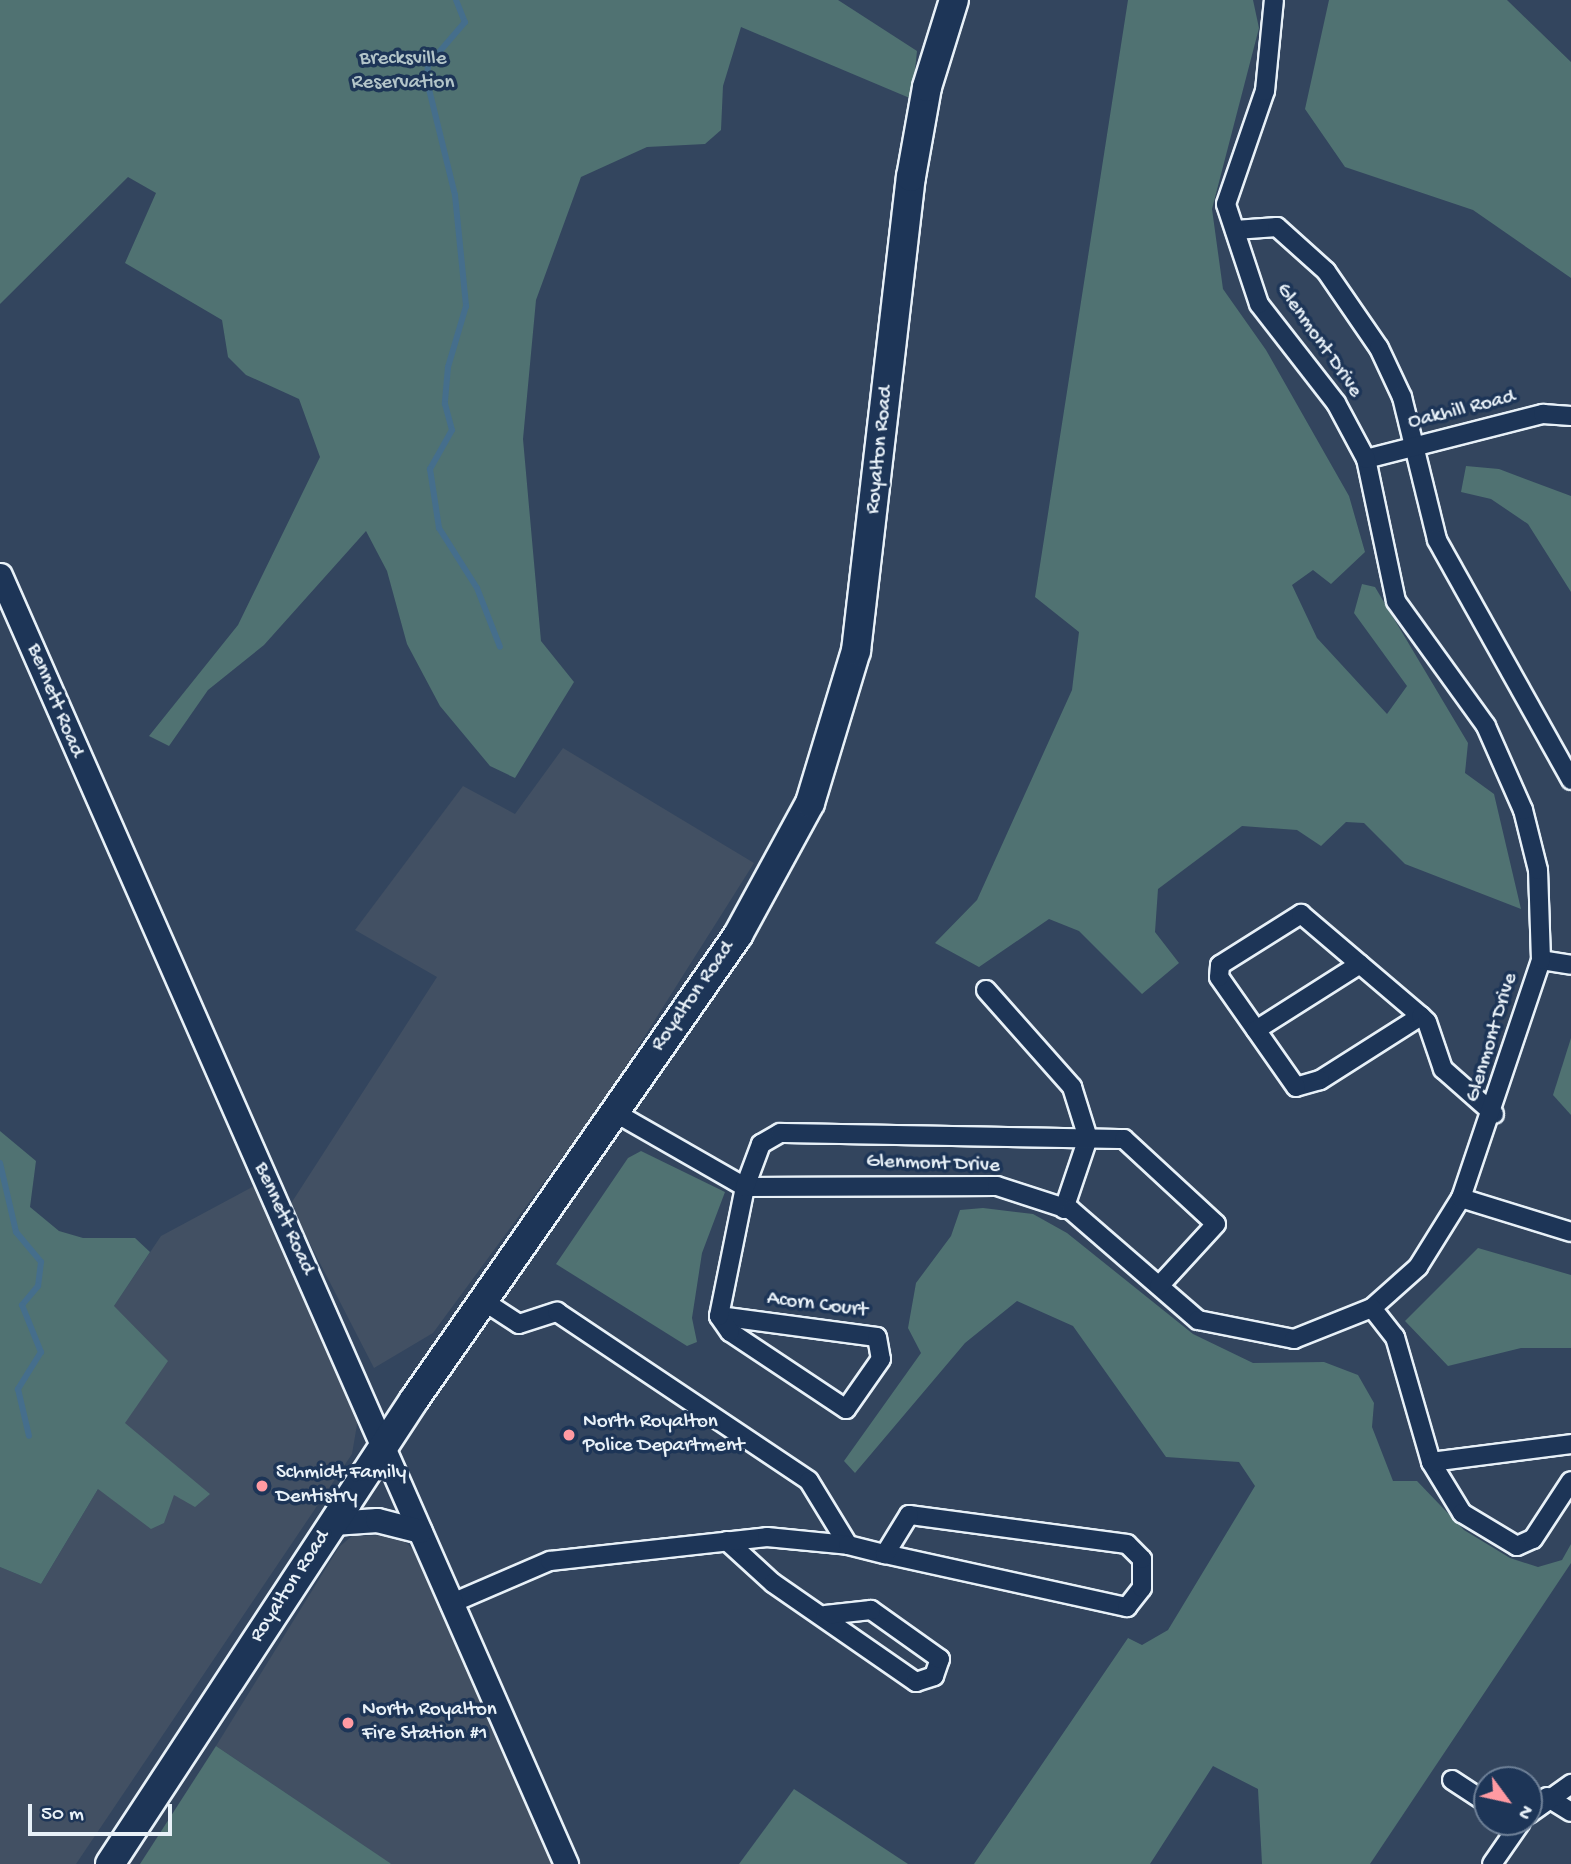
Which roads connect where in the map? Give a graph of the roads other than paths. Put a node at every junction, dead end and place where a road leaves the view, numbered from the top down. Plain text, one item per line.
1 (954, 0) edge
2 (1274, 0) edge
3 (1235, 230) junction
4 (1571, 416) edge
5 (1414, 447) junction
6 (1366, 459) junction
7 (0, 575) edge
8 (1571, 779) edge
9 (1541, 960) junction
10 (1360, 964) junction
11 (1571, 965) edge
12 (986, 990) dead end
13 (1421, 1016) junction
14 (1256, 1030) junction
15 (614, 1112) junction
16 (1494, 1114) junction
17 (1087, 1138) junction
18 (745, 1187) junction
19 (1461, 1198) junction
20 (1063, 1209) junction
21 (1571, 1232) edge
22 (1159, 1286) junction
23 (482, 1300) junction
24 (1372, 1308) junction
25 (719, 1316) junction
26 (1571, 1444) edge
27 (384, 1445) junction
28 (1431, 1462) junction
29 (1571, 1480) edge
30 (333, 1523) junction
31 (420, 1531) junction
32 (727, 1541) junction
33 (848, 1545) junction
34 (885, 1554) junction
35 (450, 1604) junction
36 (825, 1615) junction
37 (1452, 1780) dead end
38 (1571, 1784) edge
39 (1473, 1794) edge
40 (1547, 1797) junction
41 (1543, 1801) edge
42 (1571, 1812) edge
43 (1510, 1836) edge
44 (110, 1864) edge
45 (566, 1864) edge
46 (1492, 1864) edge

1 - 15 main road, Royalton Road
2 - 3 street, Glenmont Drive
3 - 5 street
3 - 6 street, Glenmont Drive
4 - 5 street, Oakhill Road
5 - 6 street, Oakhill Road
5 - 8 street
6 - 9 street, Glenmont Drive
7 - 27 street, Bennett Road
9 - 11 street
9 - 16 street, Glenmont Drive
10 - 13 street
10 - 14 street
10 - 14 street
12 - 17 street
13 - 14 street
13 - 16 street
15 - 18 street
15 - 23 main road, Royalton Road
16 - 19 street, Glenmont Drive
17 - 18 street
17 - 20 street
17 - 22 street
18 - 20 street, Glenmont Drive
18 - 25 street
19 - 21 street
19 - 24 street, Glenmont Drive
20 - 22 street, Glenmont Drive
22 - 24 street, Glenmont Drive
23 - 27 main road, Royalton Road
23 - 33 street
24 - 28 street
25 - 25 street, Acorn Court
26 - 28 street
27 - 30 main road, Royalton Road
27 - 31 street, Bennett Road
28 - 29 street
30 - 31 street
30 - 44 main road, Royalton Road
31 - 35 street, Bennett Road
32 - 33 street
32 - 35 street
32 - 36 street
33 - 34 street
34 - 34 street
35 - 45 street, Bennett Road
36 - 36 street
37 - 39 street
38 - 40 street
40 - 41 street
40 - 42 street
43 - 46 street

